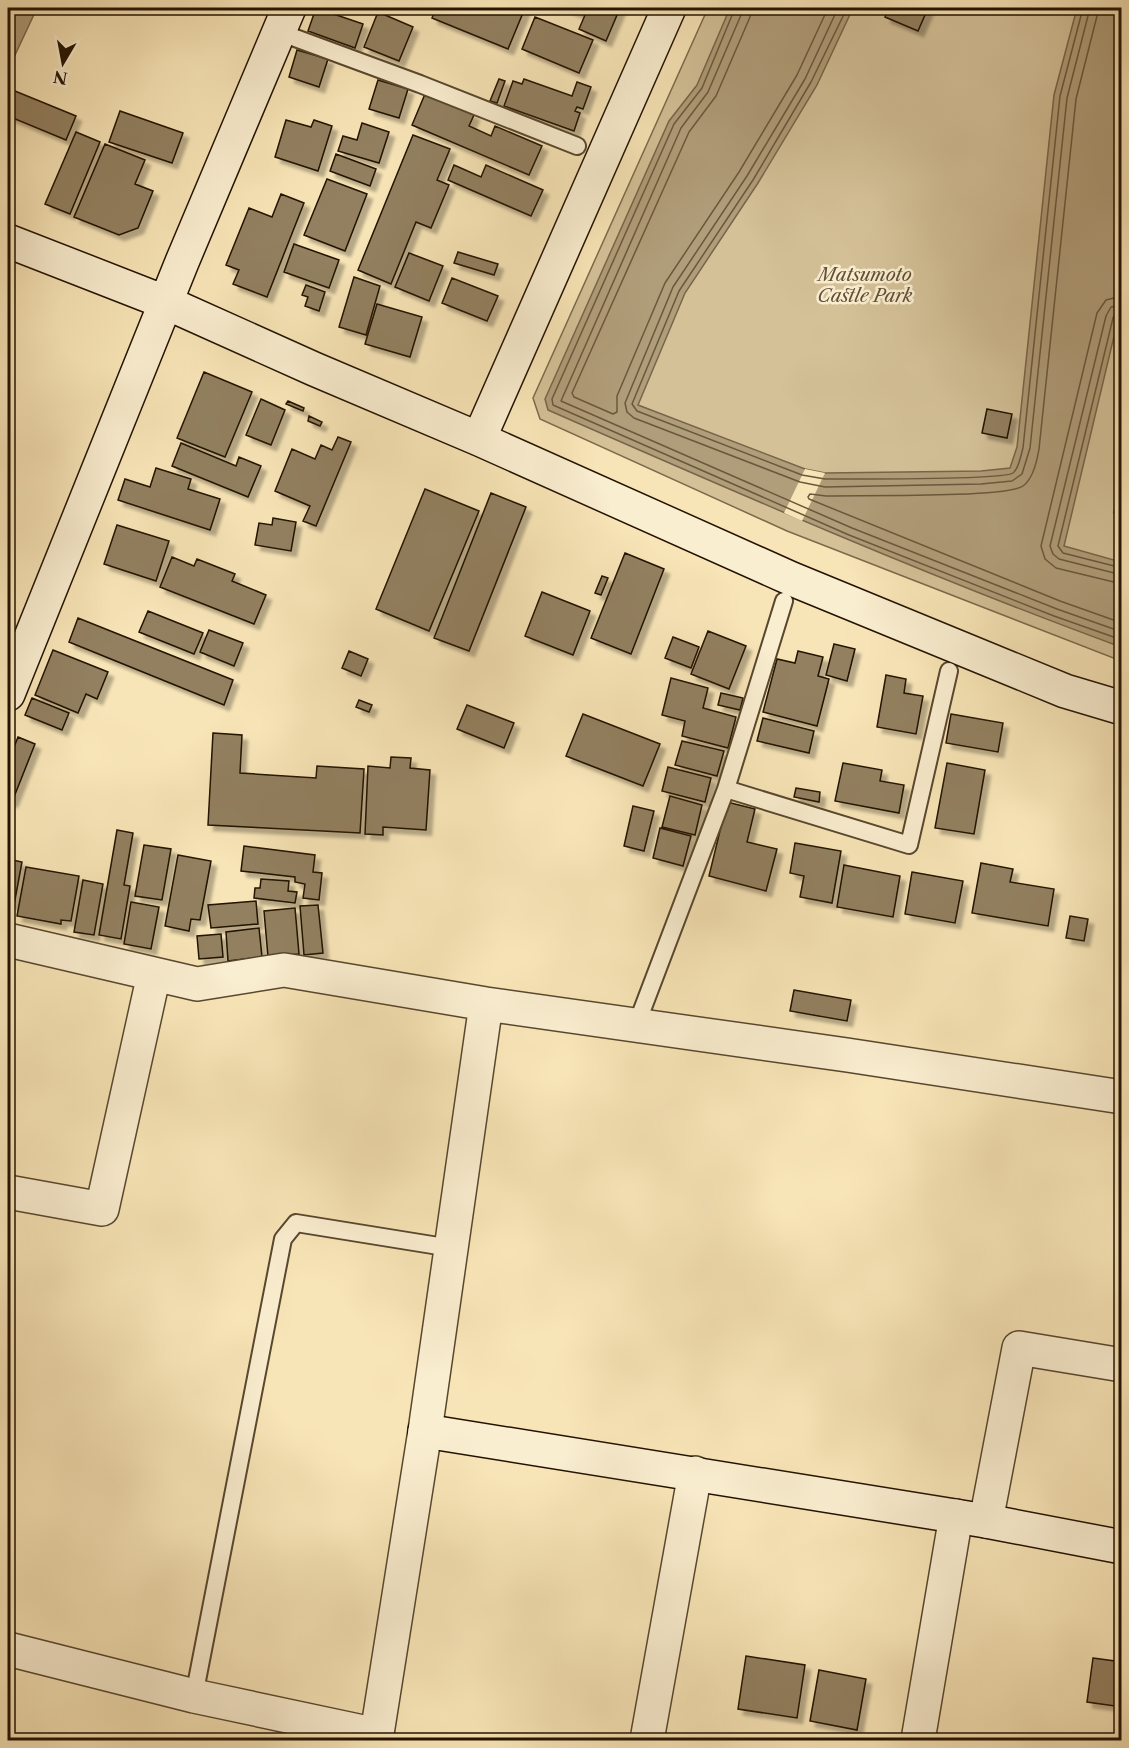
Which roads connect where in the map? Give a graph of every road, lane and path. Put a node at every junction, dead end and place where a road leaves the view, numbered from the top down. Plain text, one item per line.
1 (669, 8) edge
2 (284, 20) edge
3 (577, 146) dead end
4 (8, 242) edge
5 (167, 303) junction
6 (479, 439) junction
7 (784, 601) dead end
8 (949, 671) dead end
9 (8, 694) edge
10 (1122, 708) edge
11 (726, 789) junction
12 (8, 940) edge
13 (154, 974) junction
14 (486, 1004) junction
15 (636, 1026) junction
16 (1122, 1097) edge
17 (8, 1192) edge
18 (451, 1248) junction
19 (1122, 1365) edge
20 (425, 1431) junction
21 (695, 1473) junction
22 (971, 1519) junction
23 (1122, 1547) edge
24 (8, 1649) edge
25 (194, 1696) junction
26 (377, 1738) edge
27 (646, 1740) edge
28 (918, 1740) edge

1 - 6 street
2 - 3 lane
2 - 5 street
4 - 5 street
5 - 6 street
5 - 9 street
6 - 10 street
7 - 11 lane
8 - 11 lane
11 - 15 lane
12 - 13 street
13 - 14 street
13 - 17 street
14 - 15 street
14 - 18 street
15 - 16 street
18 - 20 street
18 - 25 lane
19 - 22 street
20 - 21 street
20 - 26 street
21 - 22 street
21 - 27 street
22 - 23 street
22 - 28 street
24 - 25 street
25 - 26 street

